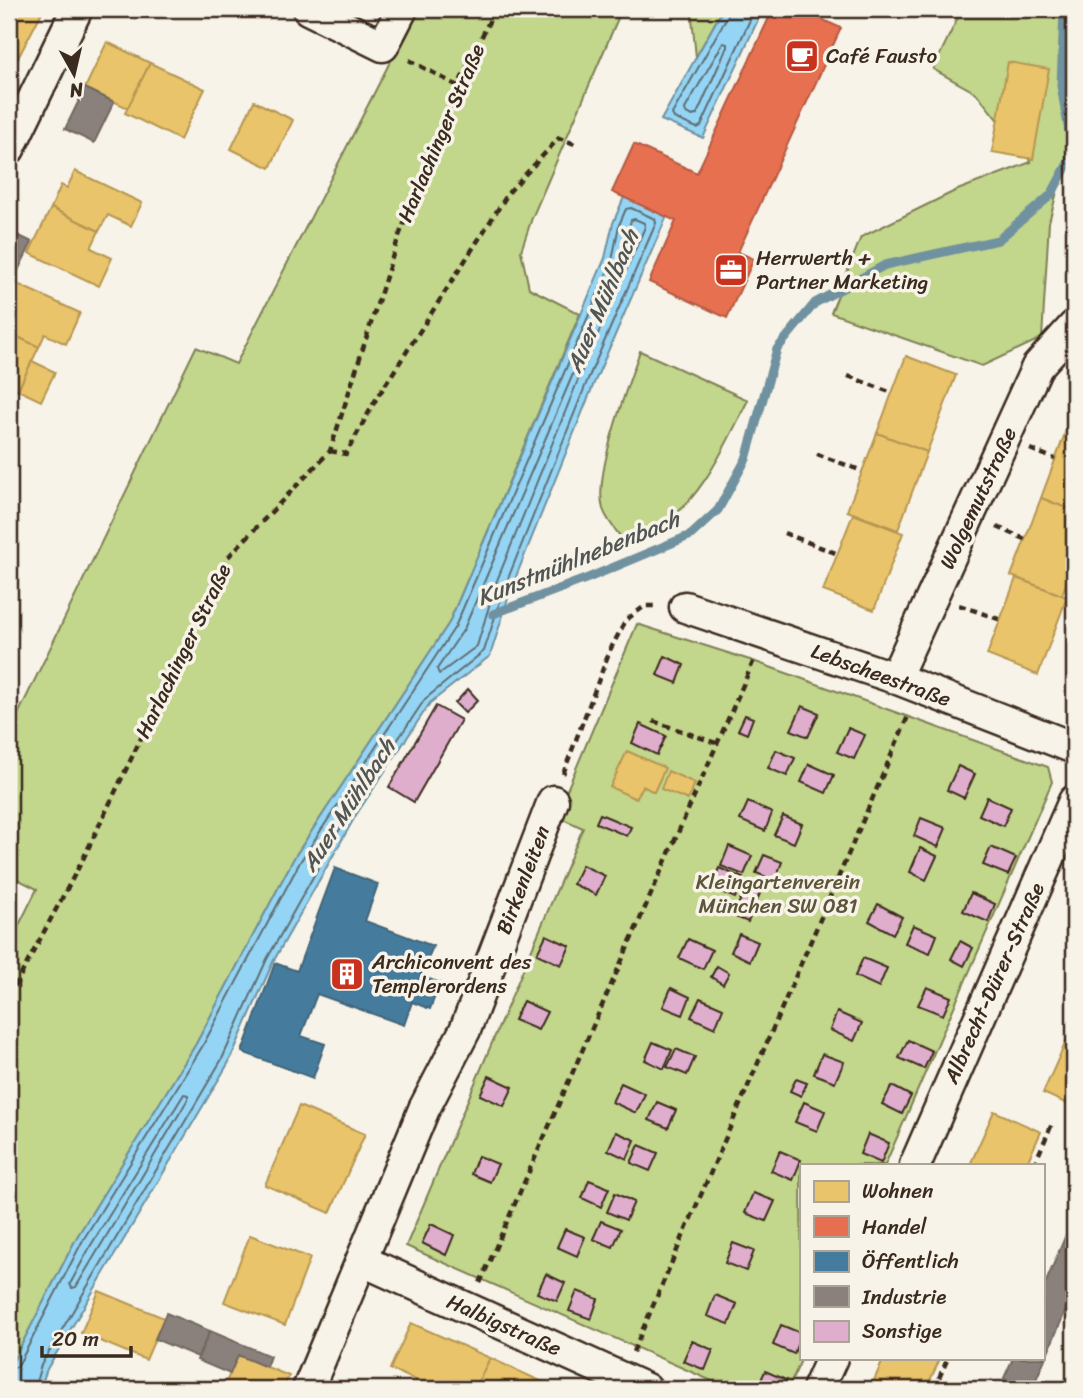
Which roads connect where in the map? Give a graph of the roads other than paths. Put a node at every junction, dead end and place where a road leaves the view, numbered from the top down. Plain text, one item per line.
1 (78, 9) edge
2 (308, 9) edge
3 (402, 9) edge
4 (9, 149) edge
5 (1074, 326) edge
6 (685, 607) road end
7 (895, 678) junction
8 (1074, 748) edge
9 (553, 801) road end
10 (1074, 801) edge
11 (915, 1164) edge
12 (363, 1261) junction
13 (831, 1360) edge
14 (308, 1389) edge
15 (646, 1389) edge
16 (818, 1389) edge

1 - 4 street
2 - 3 street
5 - 7 street, Wolgemutstraße
6 - 7 street, Lebscheestraße
7 - 8 street, Lebscheestraße
9 - 12 street, Birkenleiten
10 - 11 street, Albrecht-Dürer-Straße
12 - 14 street, Birkenleiten
12 - 15 street, Halbigstraße
13 - 16 street

